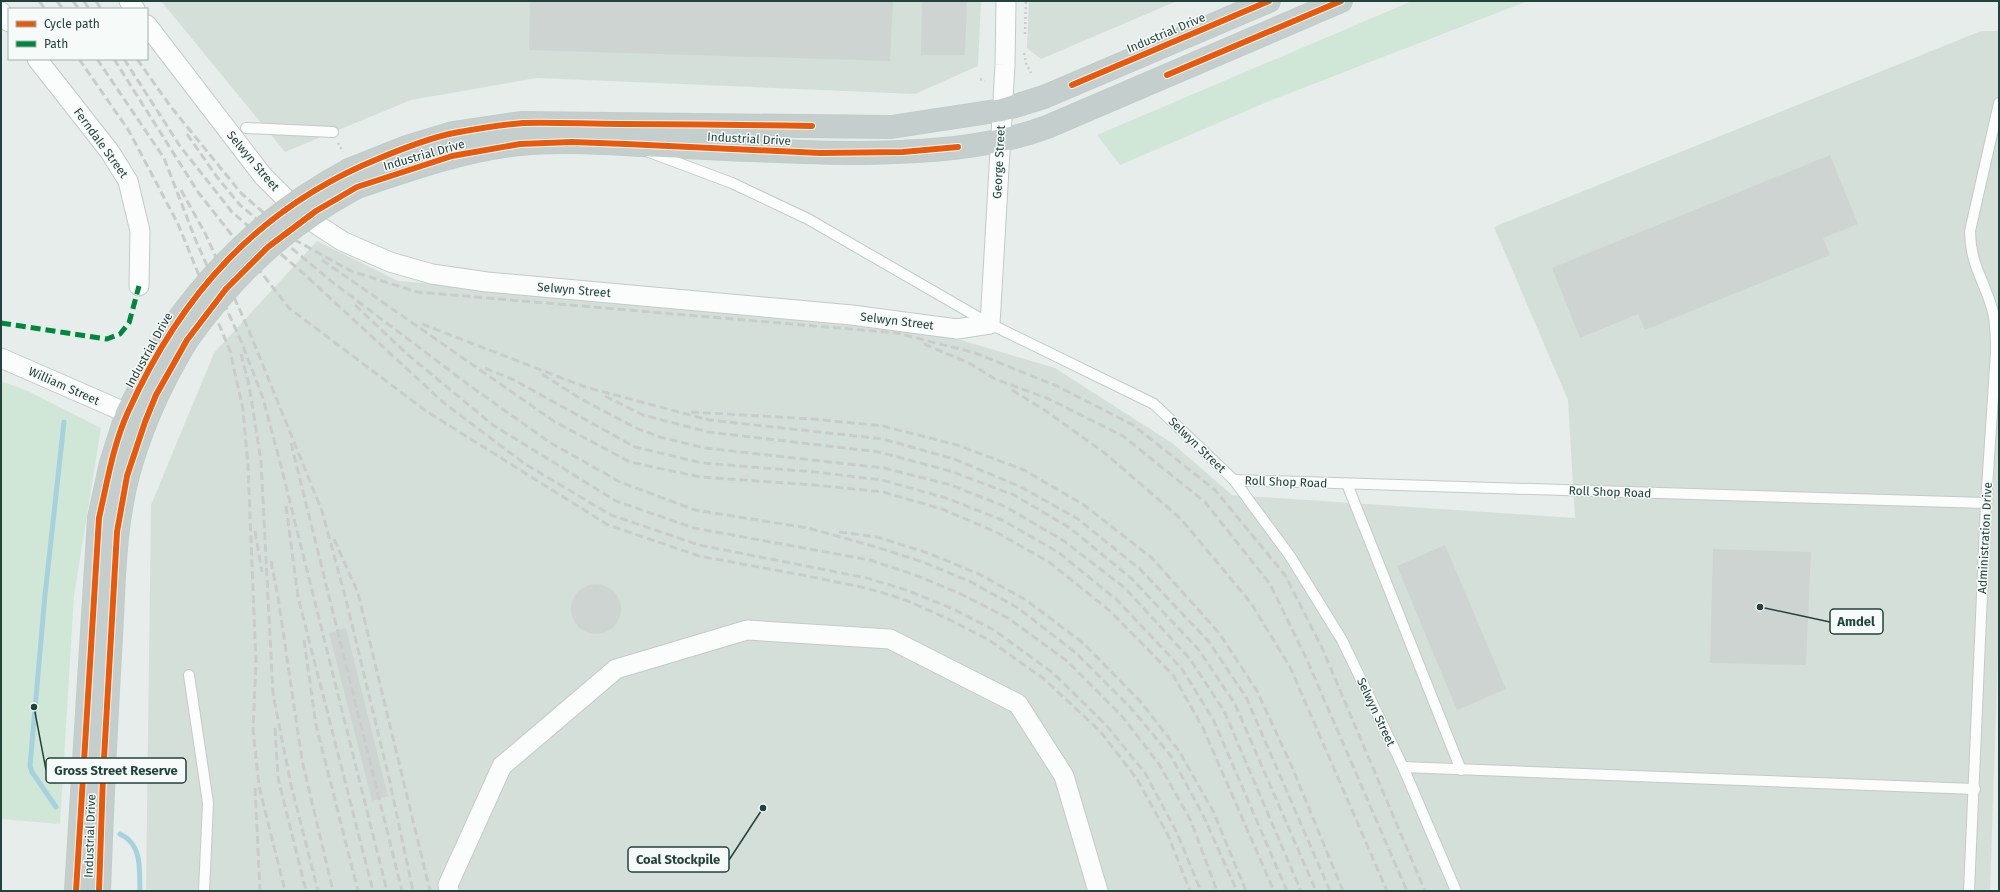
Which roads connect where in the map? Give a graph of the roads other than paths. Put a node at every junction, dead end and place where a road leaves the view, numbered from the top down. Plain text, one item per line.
1 (1006, 1) edge
2 (1269, 1) edge
3 (1341, 1) edge
4 (1, 12) edge
5 (8, 21) edge
6 (148, 26) edge
7 (38, 60) edge
8 (1999, 103) edge
9 (1002, 110) junction
10 (246, 128) dead end
11 (333, 132) dead end
12 (1001, 140) junction
13 (626, 144) junction
14 (353, 178) junction
15 (139, 286) dead end
16 (990, 324) junction
17 (179, 334) junction
18 (1, 358) edge
19 (127, 413) junction
20 (1234, 480) junction
21 (1347, 484) junction
22 (1986, 504) junction
23 (189, 675) dead end
24 (1403, 767) junction
25 (1461, 770) junction
26 (1975, 789) junction
27 (76, 891) edge
28 (99, 891) edge
29 (204, 891) edge
30 (449, 891) edge
31 (1098, 891) edge
32 (1456, 891) edge
33 (1969, 891) edge

1 - 9 street, George Street
2 - 9 highway, Industrial Drive
3 - 12 highway, Industrial Drive
4 - 5 street
6 - 16 street, Selwyn Street
7 - 15 street, Ferndale Street
8 - 22 lane, Administration Drive
9 - 12 street, George Street
9 - 14 highway, Industrial Drive
10 - 11 lane
12 - 13 highway, Industrial Drive
12 - 16 street, George Street
13 - 14 highway, Industrial Drive
13 - 16 lane
14 - 17 highway, Industrial Drive, bridge
16 - 20 lane, Selwyn Street
17 - 19 highway, Industrial Drive
17 - 28 highway, Industrial Drive
18 - 19 street, William Street
19 - 27 highway, Industrial Drive
20 - 21 lane, Roll Shop Road
20 - 24 lane, Selwyn Street
21 - 22 lane, Roll Shop Road
21 - 25 lane
22 - 26 lane, Administration Drive
23 - 29 lane
24 - 25 lane
24 - 32 lane, Selwyn Street
25 - 26 lane
26 - 33 lane, Administration Drive
30 - 31 street

